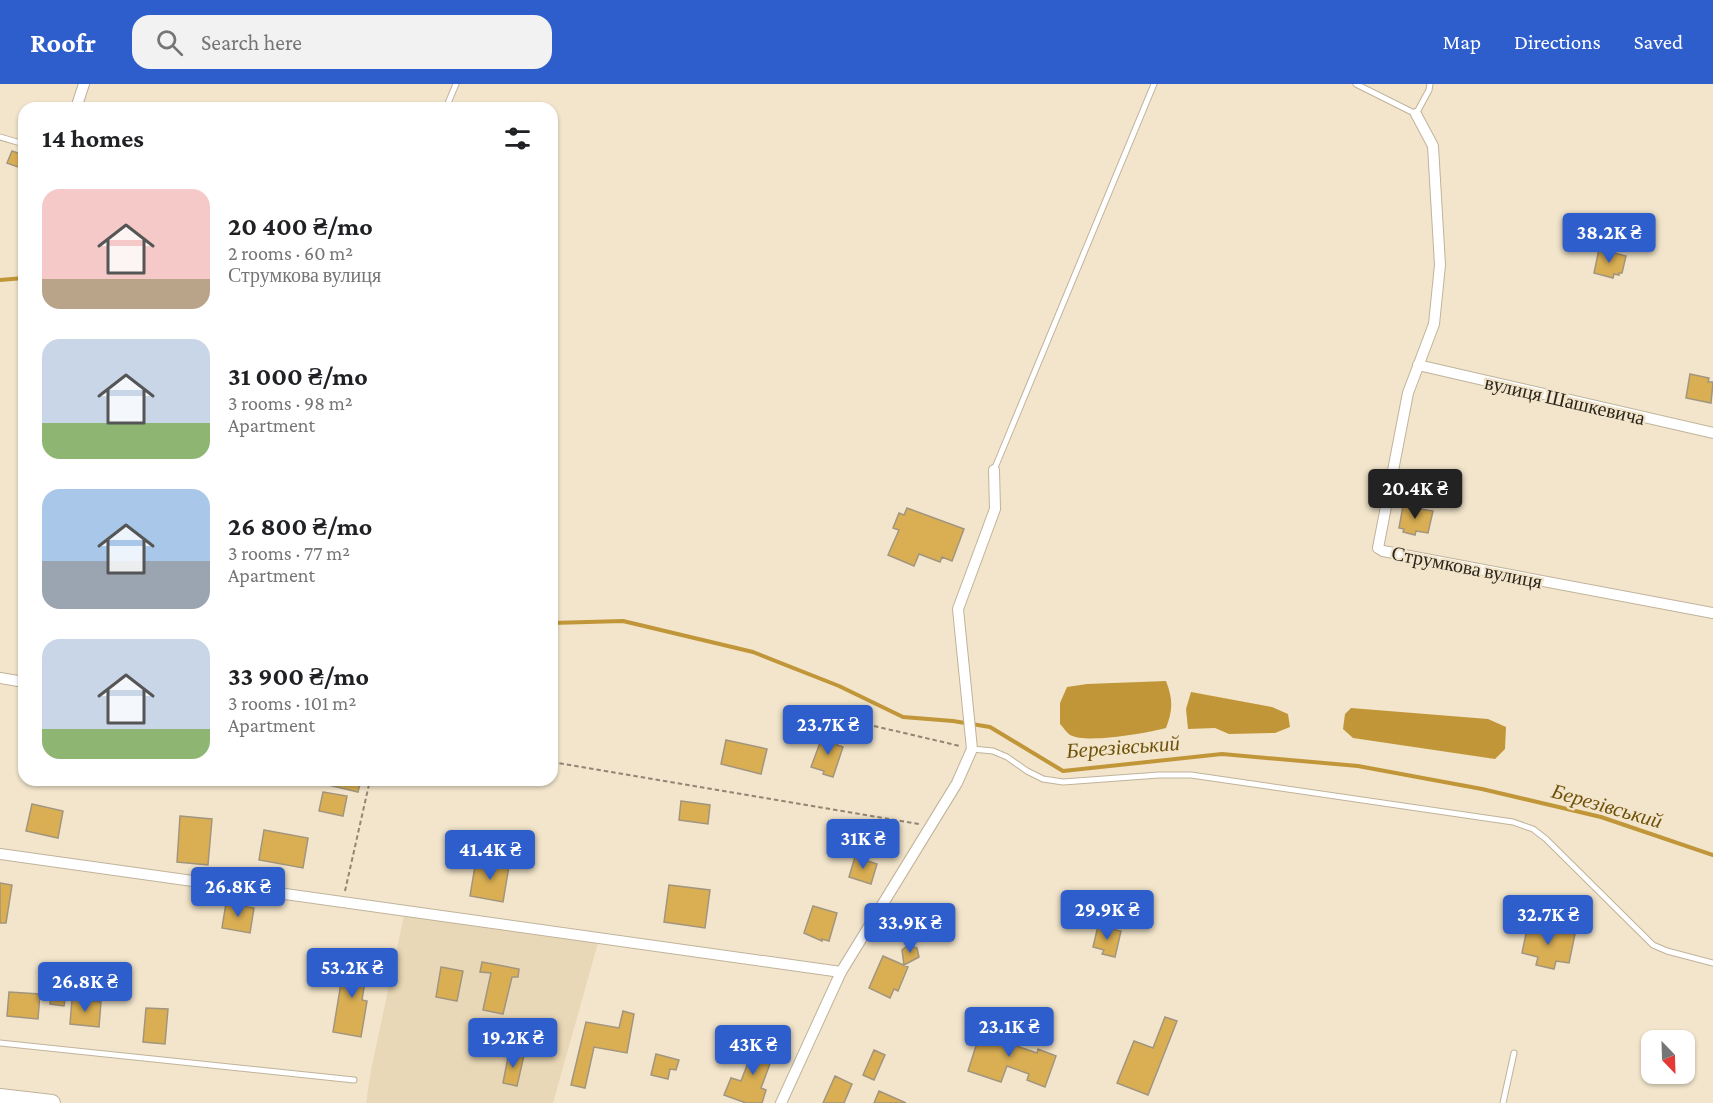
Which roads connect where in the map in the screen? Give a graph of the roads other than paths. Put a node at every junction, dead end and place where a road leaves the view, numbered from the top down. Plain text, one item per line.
1 (84, 84) edge
2 (456, 84) edge
3 (1154, 84) edge
4 (1356, 84) edge
5 (1430, 84) edge
6 (78, 102) edge
7 (448, 102) edge
8 (1416, 114) junction
9 (0, 137) edge
10 (18, 142) edge
11 (1418, 365) junction
12 (1713, 433) edge
13 (994, 470) joint
14 (1713, 613) edge
15 (0, 678) edge
16 (18, 681) edge
17 (972, 749) junction
18 (0, 854) edge
19 (1713, 963) edge
20 (841, 972) junction
21 (0, 1043) edge
22 (1514, 1053) dead end
23 (354, 1080) dead end
24 (0, 1097) edge
25 (52, 1103) edge
26 (781, 1103) edge
27 (1503, 1103) edge

1 - 6 street
2 - 7 lane
3 - 13 lane
4 - 8 lane
5 - 8 lane
8 - 11 street, Струмкова вулиця
9 - 10 lane
11 - 12 street, вулиця Шашкевича
11 - 14 street, Струмкова вулиця
13 - 17 street
15 - 16 street
17 - 19 lane
17 - 20 street
18 - 20 street
20 - 26 street
21 - 23 lane
22 - 27 lane
24 - 25 main road

